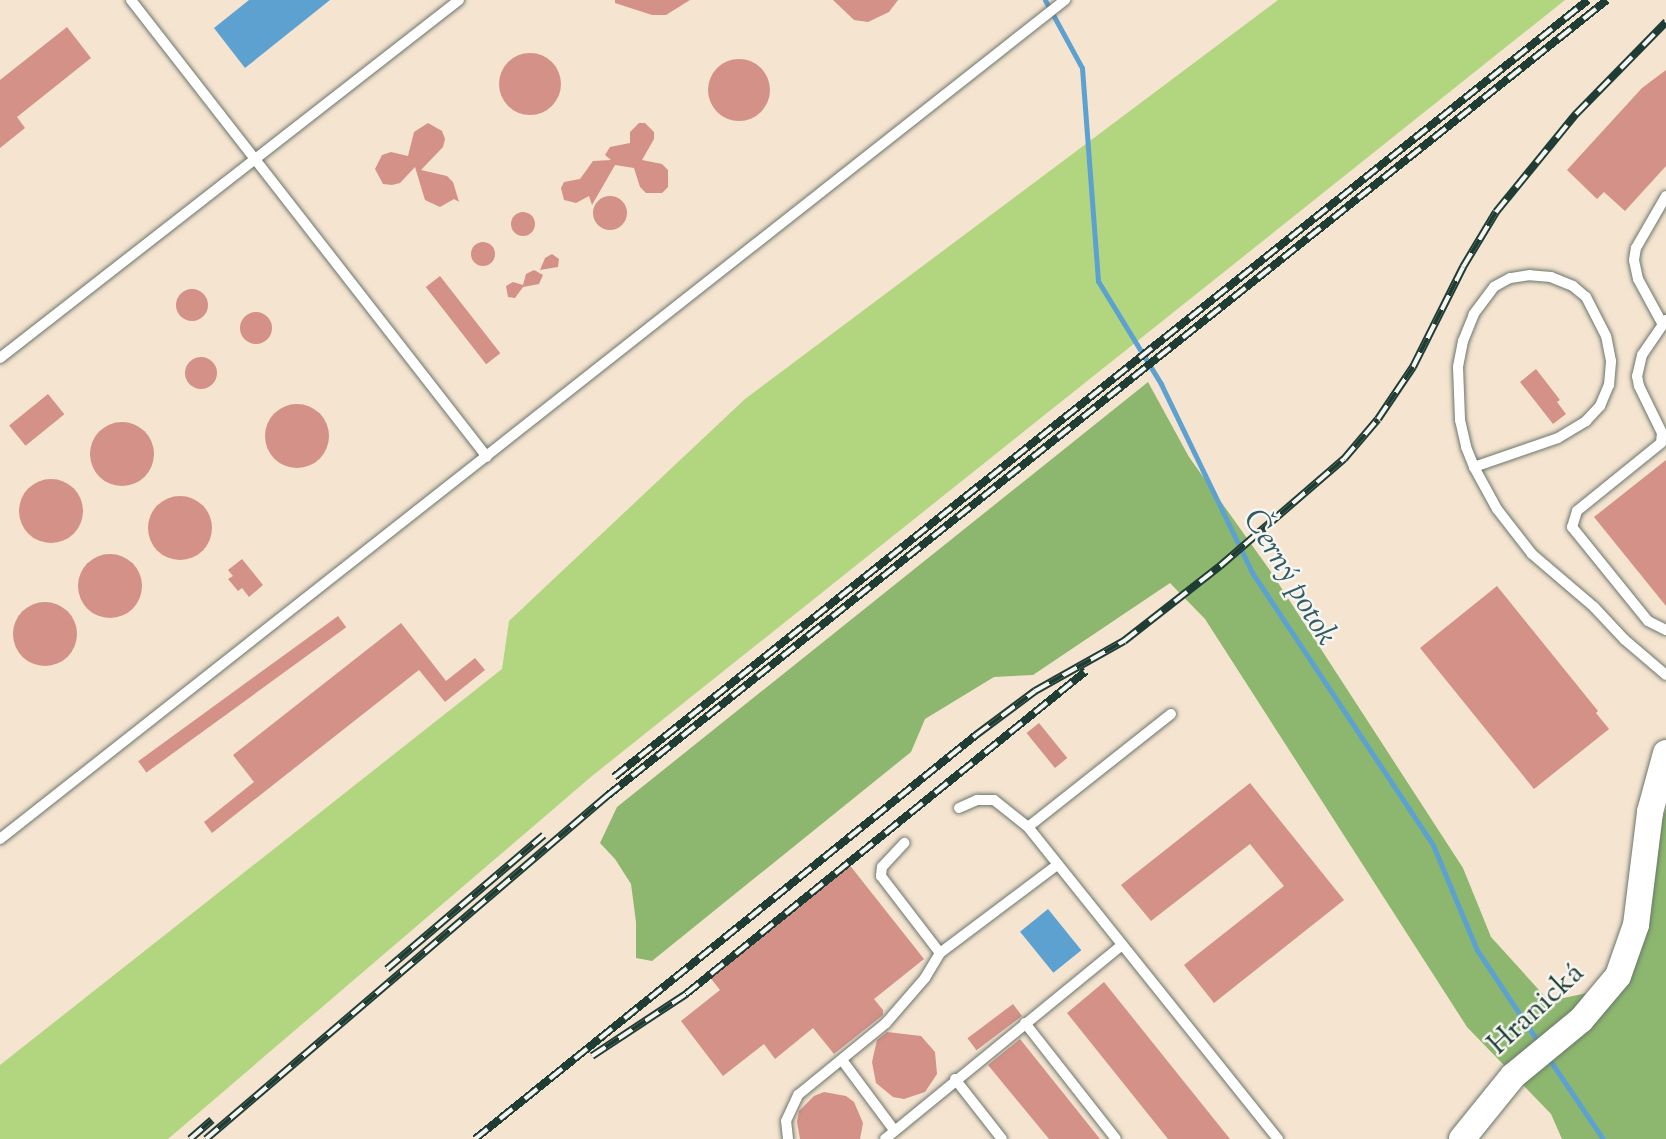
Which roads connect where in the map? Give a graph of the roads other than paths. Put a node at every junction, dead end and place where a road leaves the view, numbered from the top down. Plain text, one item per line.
1 (131, 0) edge
2 (459, 0) edge
3 (1064, 1) edge
4 (255, 159) junction
5 (1666, 196) edge
6 (1664, 322) edge
7 (0, 358) edge
8 (487, 457) junction
9 (1474, 467) junction
10 (1666, 630) edge
11 (1666, 675) edge
12 (1171, 714) dead end
13 (1666, 753) edge
14 (959, 808) dead end
15 (1028, 827) junction
16 (0, 839) edge
17 (904, 843) dead end
18 (1057, 865) junction
19 (1121, 946) junction
20 (940, 953) junction
21 (1025, 1023) junction
22 (842, 1060) junction
23 (955, 1079) junction
24 (894, 1130) junction
25 (788, 1139) edge
26 (885, 1139) edge
27 (1002, 1139) edge
28 (1116, 1139) edge
29 (1278, 1139) edge
30 (1462, 1139) edge

1 - 4 lane
2 - 4 lane
3 - 8 lane
4 - 7 lane
4 - 8 lane
5 - 6 lane
6 - 10 lane
8 - 16 lane
9 - 9 lane
9 - 11 lane
12 - 15 lane
13 - 30 street, Hranická
14 - 15 lane
15 - 18 lane
17 - 20 lane
18 - 19 lane
18 - 20 lane
19 - 21 lane
19 - 29 lane
20 - 22 lane
21 - 23 lane
21 - 28 lane
22 - 24 lane
22 - 25 lane
23 - 24 lane
23 - 27 lane
24 - 26 lane

